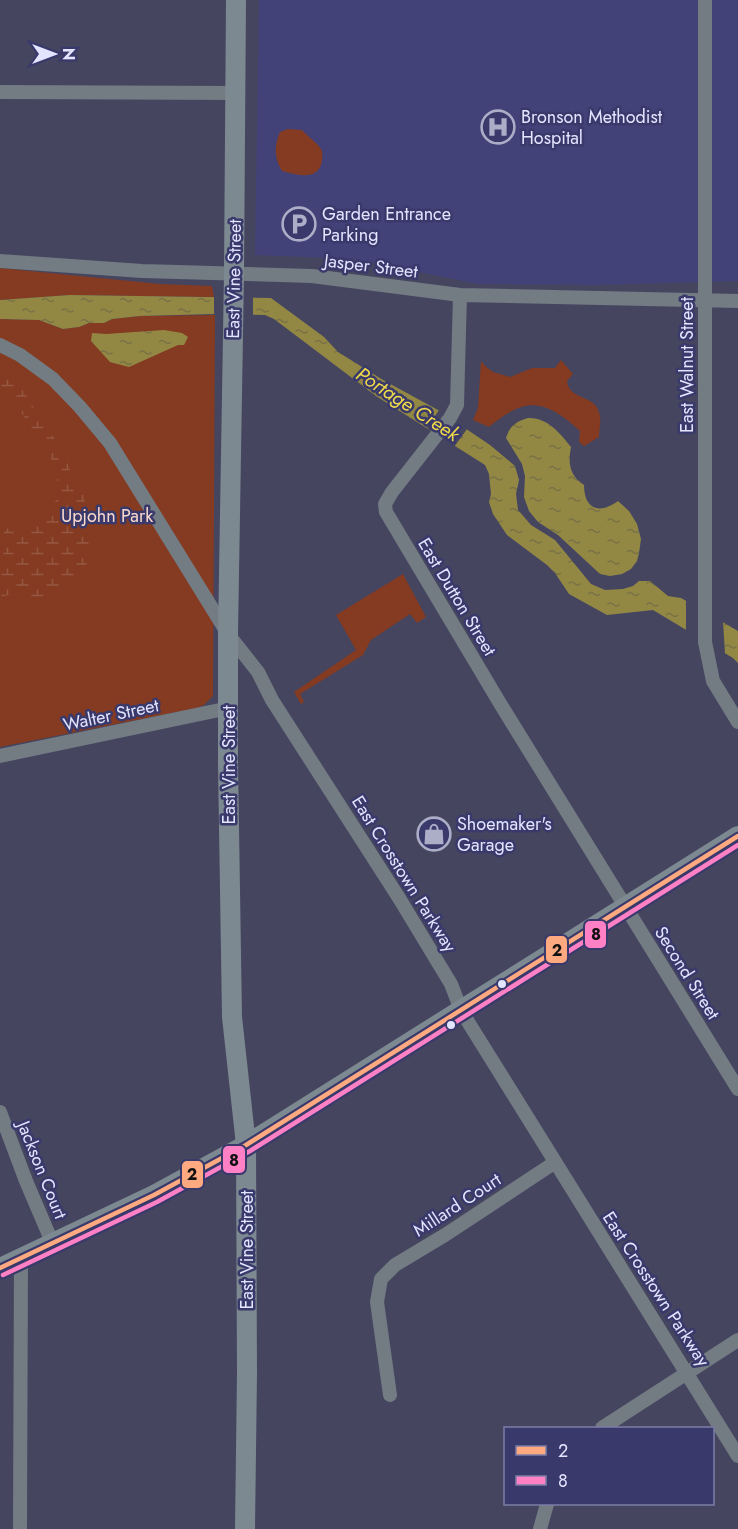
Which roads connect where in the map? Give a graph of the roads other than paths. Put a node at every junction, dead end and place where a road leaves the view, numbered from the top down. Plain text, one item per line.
1 (236, 0) edge
2 (705, 0) edge
3 (0, 92) edge
4 (235, 93) junction
5 (0, 261) edge
6 (234, 274) junction
7 (460, 294) junction
8 (705, 301) junction
9 (738, 301) edge
10 (0, 345) edge
11 (228, 634) junction
12 (229, 708) junction
13 (738, 722) edge
14 (0, 756) edge
15 (738, 836) edge
16 (624, 906) junction
17 (460, 1010) junction
18 (738, 1089) edge
19 (0, 1112) edge
20 (246, 1145) junction
21 (554, 1163) junction
22 (52, 1242) junction
23 (21, 1257) junction
24 (0, 1268) edge
25 (738, 1340) edge
26 (687, 1372) junction
27 (390, 1395) dead end
28 (604, 1427) edge
29 (738, 1456) edge
30 (546, 1505) edge
31 (20, 1529) edge
32 (245, 1529) edge
33 (540, 1529) edge

1 - 4 street, East Vine Street
2 - 8 street, East Walnut Street
3 - 4 street
4 - 6 street, East Vine Street
5 - 6 street, Jasper Street
6 - 7 street, Jasper Street
6 - 11 street, East Vine Street
7 - 8 street, Jasper Street
7 - 16 street, East Dutton Street
8 - 9 street, Jasper Street
8 - 13 street, East Walnut Street
10 - 11 street, East Crosstown Parkway
11 - 12 street, East Vine Street
11 - 17 street, East Crosstown Parkway
12 - 14 street, Walter Street
12 - 20 street, East Vine Street
15 - 16 street
16 - 17 street
16 - 18 street, Second Street
17 - 20 street
17 - 21 street, East Crosstown Parkway
19 - 22 street, Jackson Court
20 - 22 street
20 - 32 street, East Vine Street
21 - 26 street, East Crosstown Parkway
21 - 27 street, Millard Court
22 - 23 street
23 - 24 street
23 - 31 street
25 - 26 street
26 - 28 street
26 - 29 street, East Crosstown Parkway
30 - 33 street

